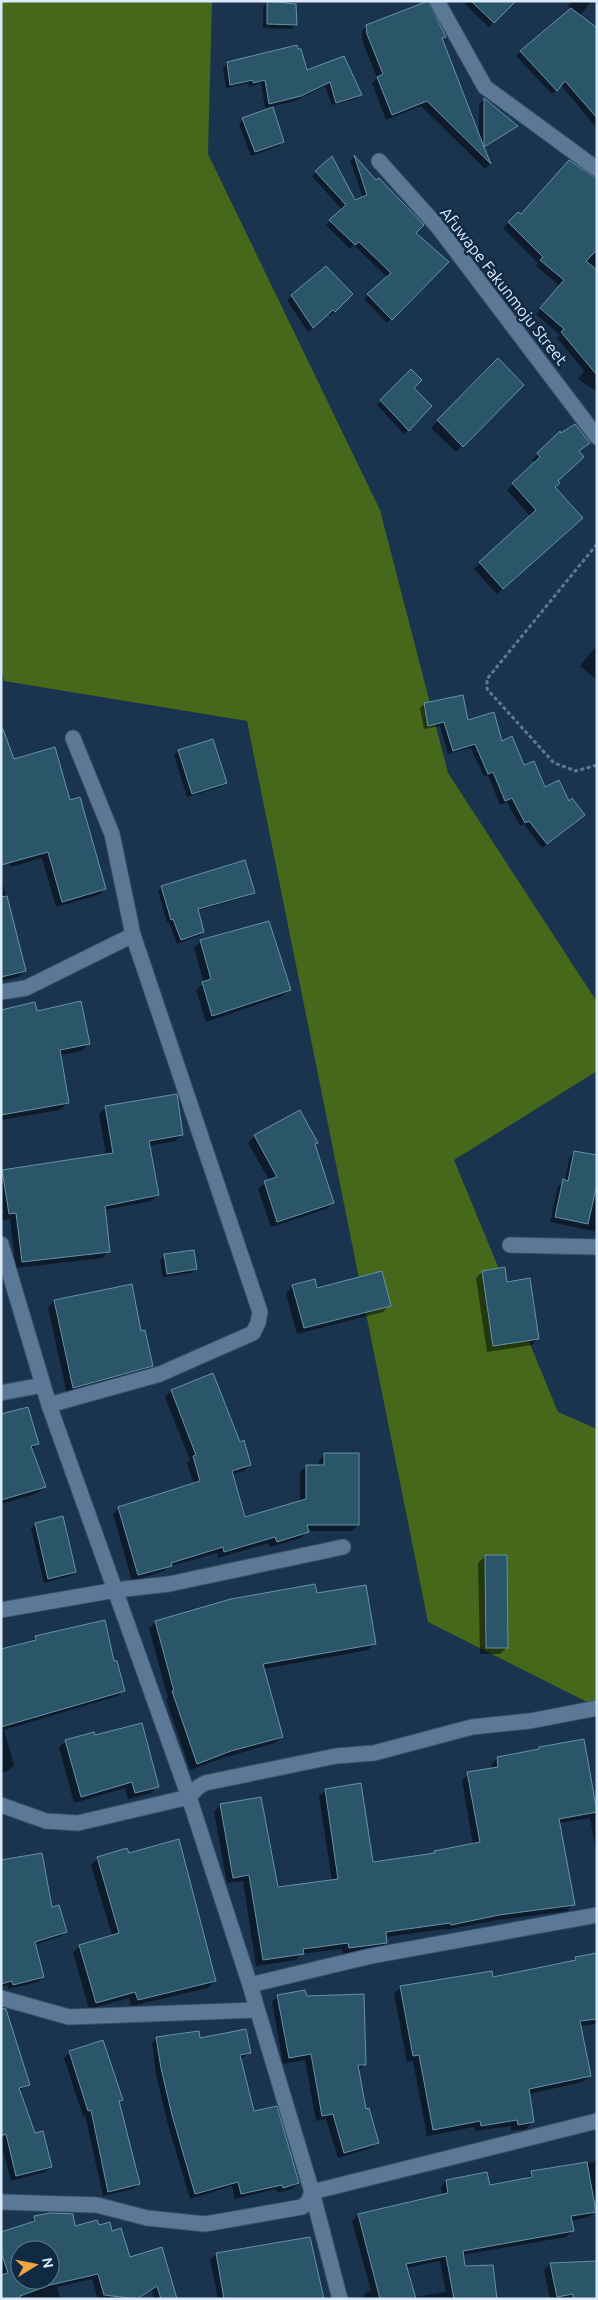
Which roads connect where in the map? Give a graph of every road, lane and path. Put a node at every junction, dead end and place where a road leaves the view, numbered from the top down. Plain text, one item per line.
1 (439, 2) edge
2 (379, 161) dead end
3 (597, 169) edge
4 (597, 437) edge
5 (597, 544) edge
6 (73, 738) dead end
7 (597, 765) edge
8 (133, 935) junction
9 (1, 992) edge
10 (1, 1244) edge
11 (510, 1245) dead end
12 (597, 1247) edge
13 (43, 1385) junction
14 (1, 1393) edge
15 (49, 1405) junction
16 (343, 1547) dead end
17 (116, 1590) junction
18 (1, 1610) edge
19 (597, 1708) edge
20 (189, 1797) junction
21 (1, 1805) edge
22 (597, 1915) edge
23 (250, 1985) junction
24 (1, 1998) edge
25 (258, 2010) junction
26 (597, 2122) edge
27 (312, 2192) junction
28 (1, 2202) edge
29 (340, 2299) edge

1 - 3 street
2 - 4 street, Afuwape Fakunmoju Street
5 - 7 path
6 - 8 street
8 - 9 street
8 - 15 street
10 - 13 street
11 - 12 street
13 - 14 street
13 - 15 street
15 - 17 street
16 - 17 street
17 - 18 street
17 - 20 street
19 - 20 street
20 - 21 street
20 - 23 street
22 - 23 street
23 - 25 street
24 - 25 street
25 - 27 street
26 - 27 street
27 - 28 street
27 - 29 street

